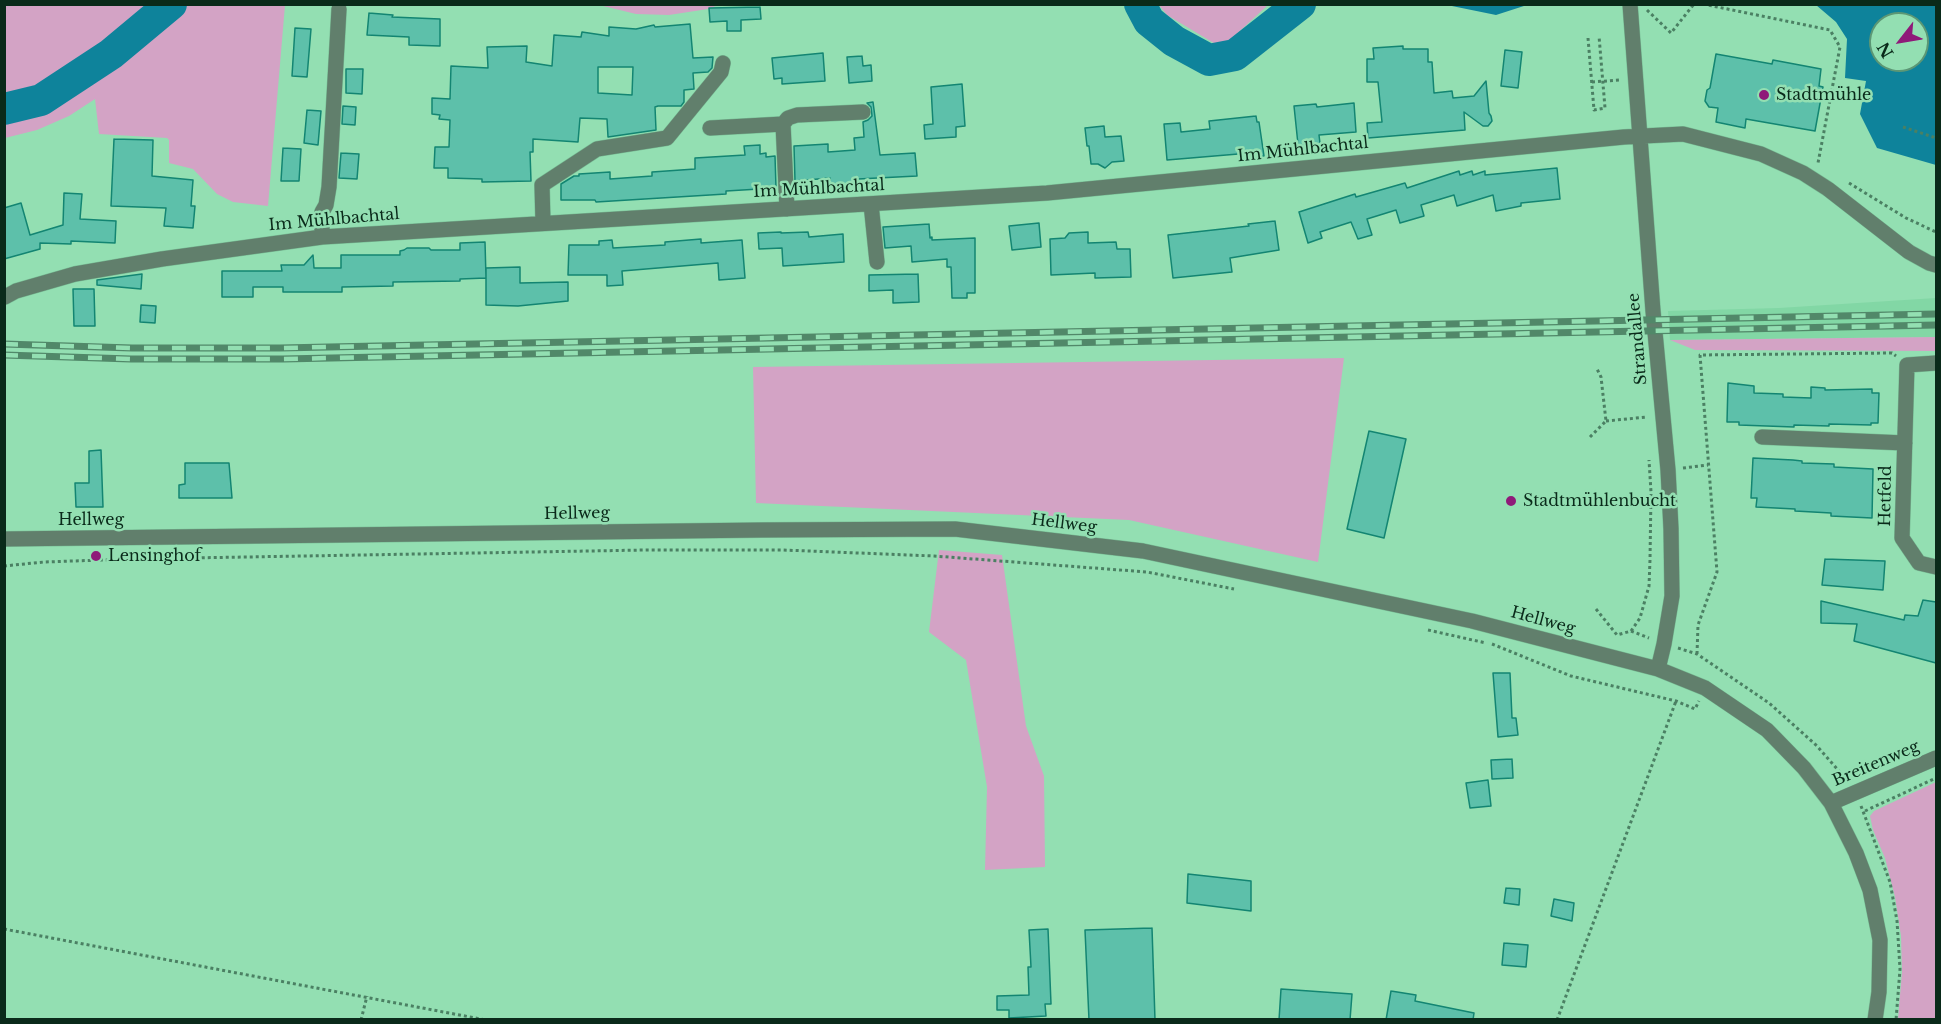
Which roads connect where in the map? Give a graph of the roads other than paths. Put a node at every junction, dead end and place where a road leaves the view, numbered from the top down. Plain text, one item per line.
1 (1637, 6) edge
2 (339, 9) dead end
3 (723, 63) dead end
4 (862, 112) dead end
5 (783, 124) junction
6 (710, 128) dead end
7 (1641, 136) junction
8 (871, 204) junction
9 (786, 209) junction
10 (543, 223) junction
11 (322, 237) junction
12 (877, 262) dead end
13 (1936, 265) edge
14 (5, 297) edge
15 (1936, 363) edge
16 (1762, 437) dead end
17 (1905, 443) junction
18 (4, 538) edge
19 (1936, 567) edge
20 (1658, 669) junction
21 (1936, 758) edge
22 (1831, 803) junction
23 (1875, 1020) edge

1 - 7 street, Strandallee
2 - 11 street
3 - 10 street
4 - 5 street
5 - 6 street
5 - 9 street
7 - 8 street, Im Mühlbachtal
7 - 13 street, Im Mühlbachtal
7 - 20 street, Strandallee
8 - 9 street, Im Mühlbachtal
8 - 12 street
9 - 10 street, Im Mühlbachtal
10 - 11 street, Im Mühlbachtal
11 - 14 street, Im Mühlbachtal
15 - 17 street, Hetfeld
16 - 17 street, Hetfeld
17 - 19 street, Hetfeld
18 - 20 street, Hellweg
20 - 22 street, Hellweg
21 - 22 street, Breitenweg
22 - 23 street, Hellweg

